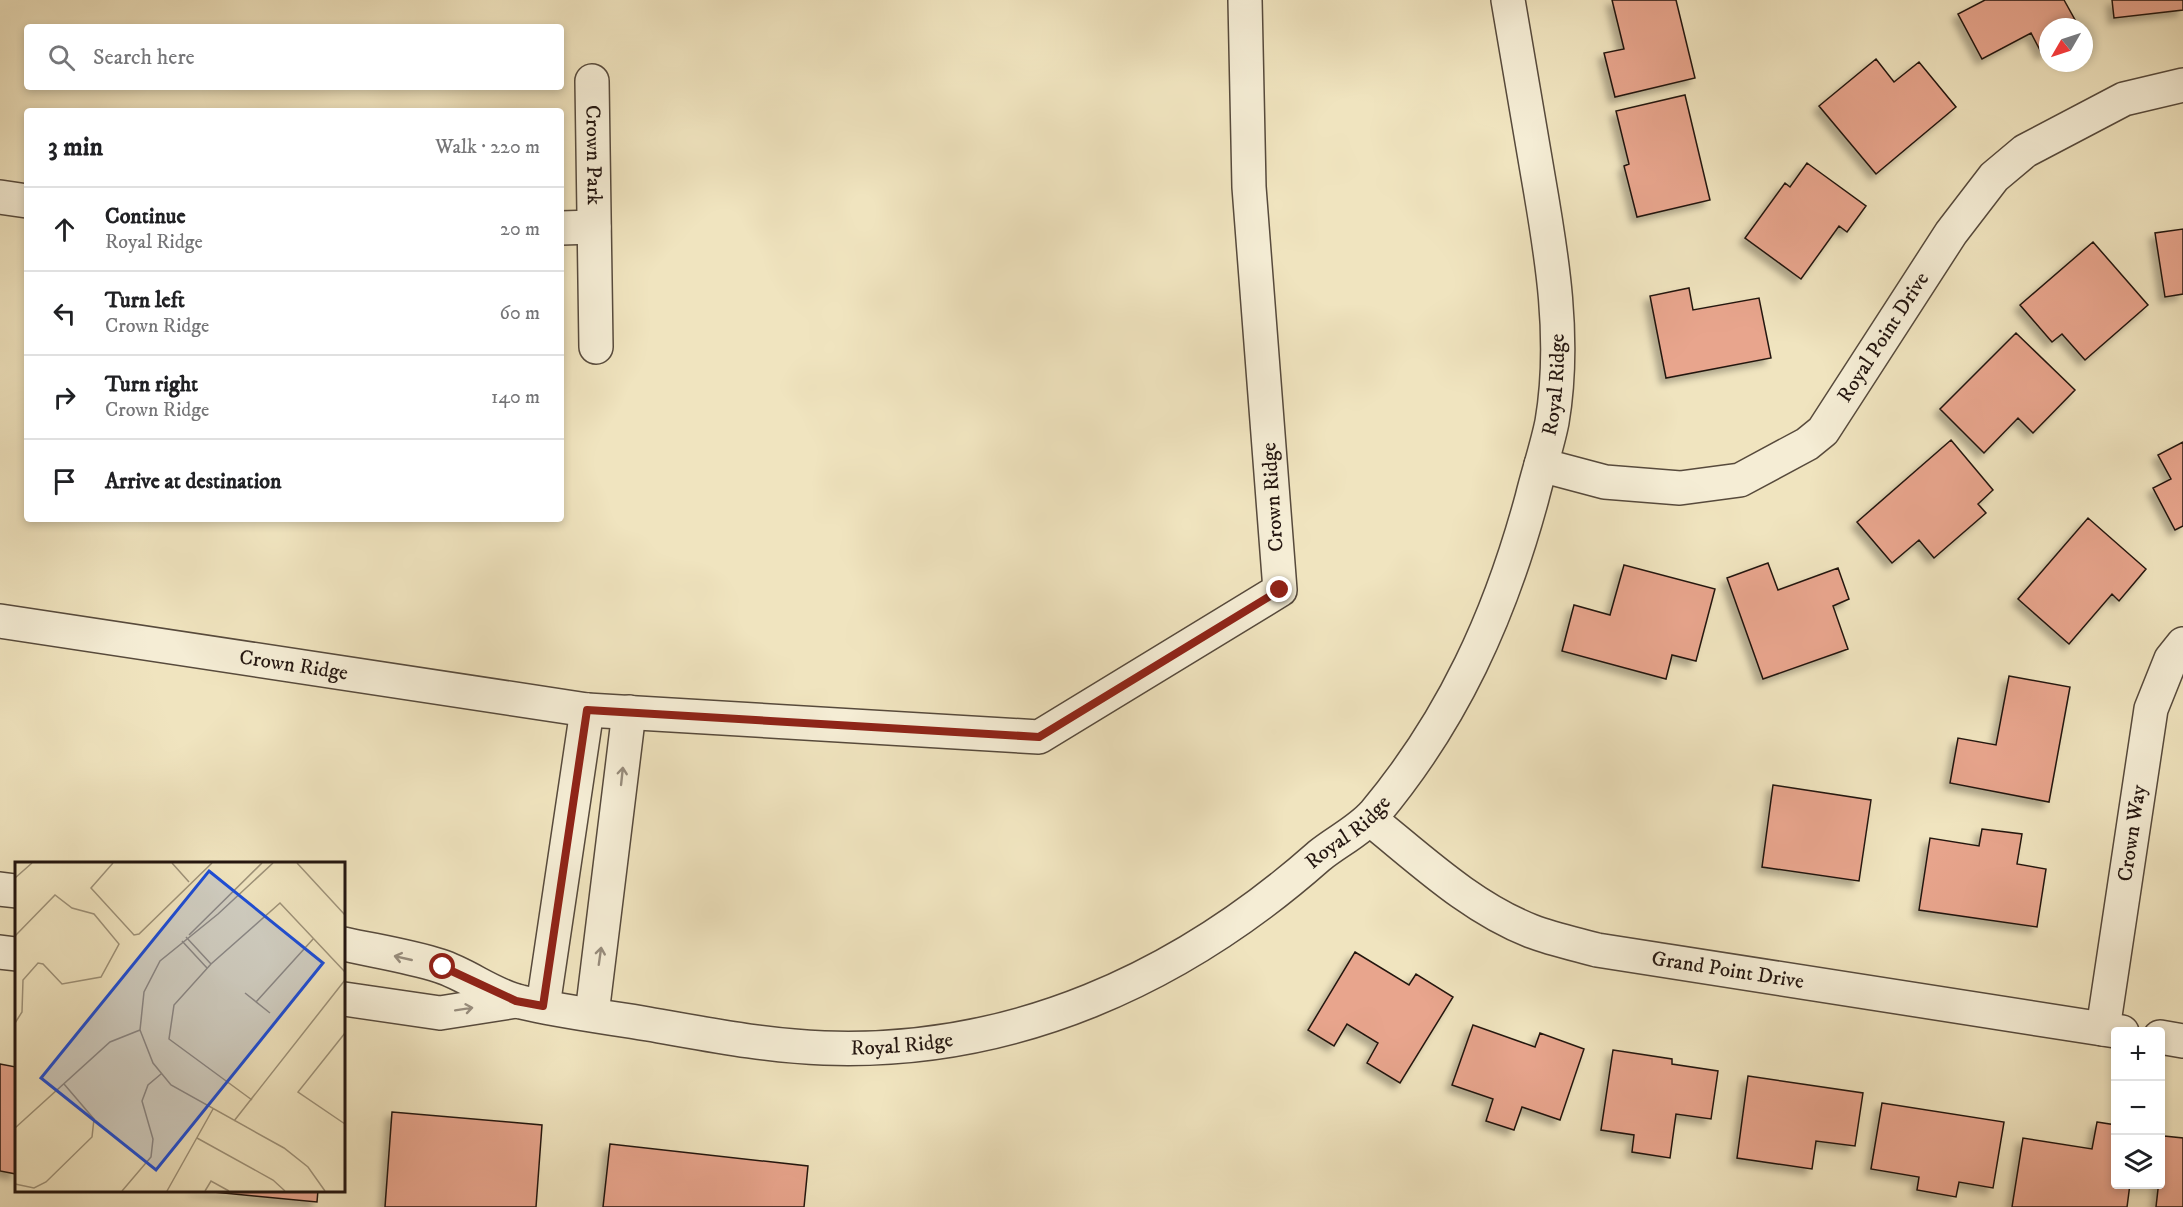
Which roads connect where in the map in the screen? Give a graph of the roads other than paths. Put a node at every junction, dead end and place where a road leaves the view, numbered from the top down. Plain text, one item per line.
1 (1245, 0) edge
2 (1508, 0) edge
3 (592, 81) dead end
4 (2183, 85) edge
5 (0, 196) edge
6 (24, 200) edge
7 (594, 227) junction
8 (564, 228) edge
9 (596, 347) dead end
10 (1541, 465) junction
11 (0, 621) edge
12 (2183, 644) edge
13 (587, 710) junction
14 (629, 712) junction
15 (1370, 819) junction
16 (0, 889) edge
17 (15, 891) edge
18 (345, 944) edge
19 (0, 952) edge
20 (15, 954) edge
21 (345, 999) edge
22 (529, 1004) junction
23 (592, 1014) junction
24 (2113, 1027) edge
25 (2111, 1030) edge
26 (2165, 1038) edge
27 (2183, 1041) edge

1 - 14 street, Crown Ridge
2 - 10 street, Royal Ridge
3 - 7 street, Crown Park
4 - 10 street, Royal Point Drive
5 - 6 street
7 - 8 street, Crown Park
7 - 9 street, Crown Park
10 - 15 street, Royal Ridge
11 - 13 street, Crown Ridge
12 - 24 street, Crown Way
13 - 14 street, Crown Ridge
13 - 22 street
23 -> 14 street
15 - 23 street, Royal Ridge
15 - 25 street, Grand Point Drive
16 - 17 street
22 -> 18 street, Royal Ridge
19 - 20 street
21 -> 22 street, Royal Ridge
22 - 23 street, Royal Ridge
26 - 27 street

